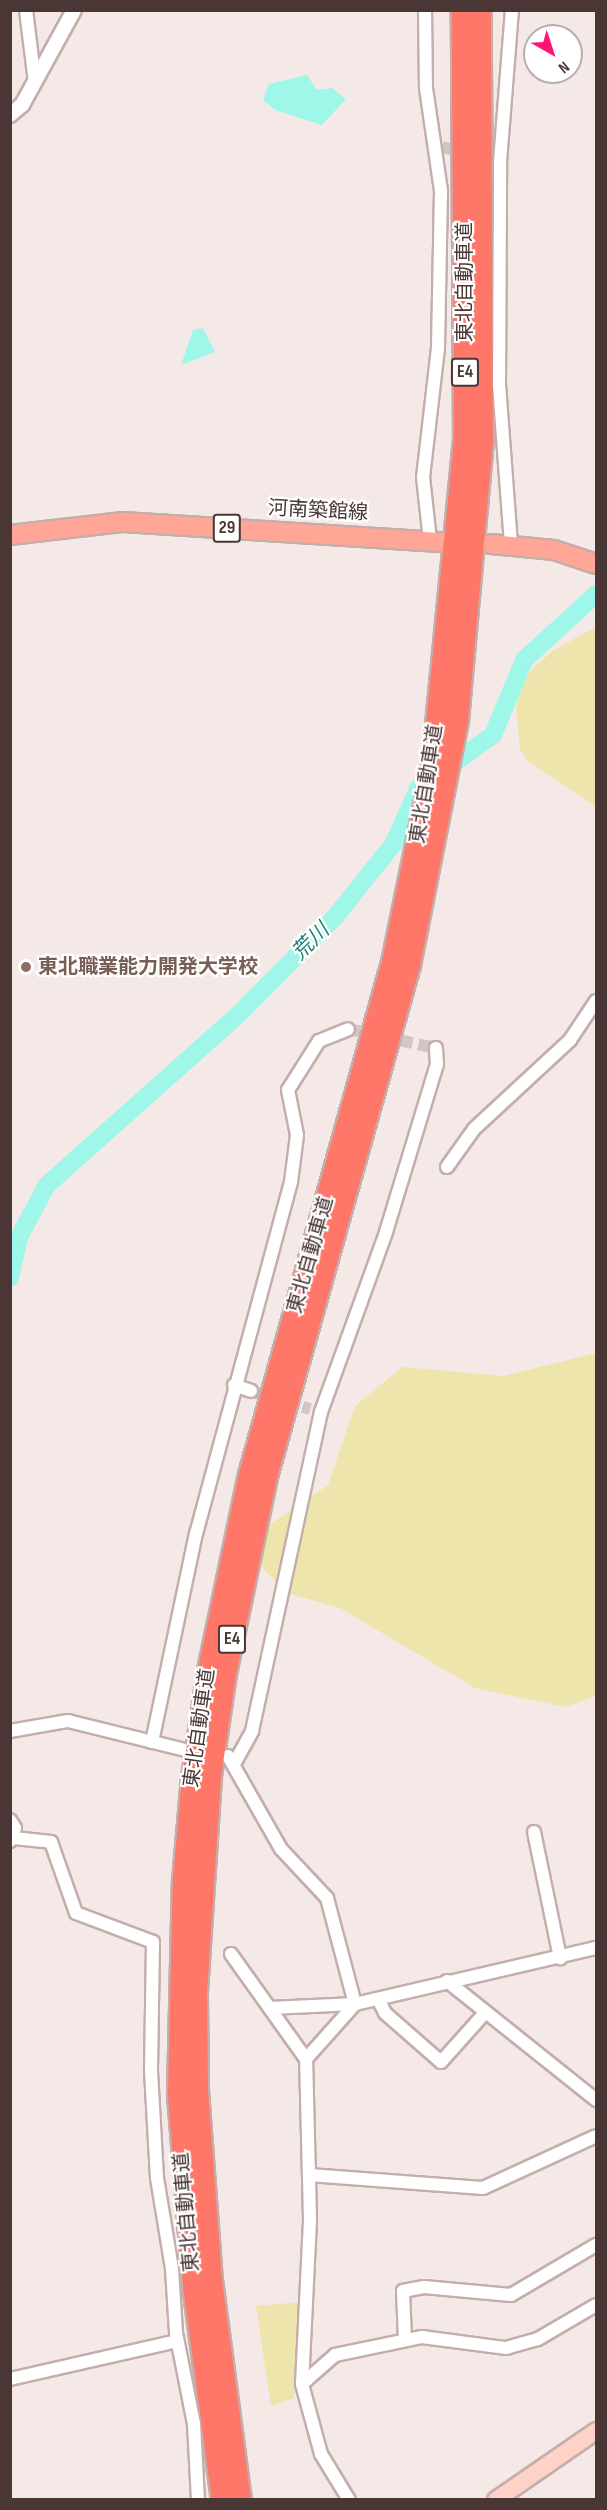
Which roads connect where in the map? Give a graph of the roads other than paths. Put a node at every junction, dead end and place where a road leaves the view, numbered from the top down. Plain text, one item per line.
1 (26, 10) edge
2 (74, 10) edge
3 (425, 10) edge
4 (462, 10) edge
5 (480, 10) edge
6 (513, 10) edge
7 (35, 82) junction
8 (10, 115) edge
9 (10, 535) edge
10 (437, 541) joint
11 (490, 544) dead end
12 (511, 544) junction
13 (597, 564) edge
14 (597, 1001) edge
15 (348, 1029) tunnel mouth
16 (436, 1048) dead end
17 (447, 1167) dead end
18 (234, 1384) junction
19 (251, 1391) tunnel mouth
20 (10, 1731) edge
21 (152, 1742) junction
22 (189, 1751) dead end
23 (10, 1820) edge
24 (534, 1832) dead end
25 (12, 1839) edge
26 (597, 1948) edge
27 (231, 1954) dead end
28 (560, 1958) junction
29 (447, 1981) junction
30 (378, 1999) junction
31 (355, 2004) junction
32 (270, 2008) junction
33 (483, 2015) junction
34 (306, 2059) junction
35 (597, 2100) edge
36 (597, 2136) edge
37 (309, 2175) junction
38 (597, 2245) edge
39 (597, 2305) edge
40 (405, 2339) junction
41 (177, 2341) junction
42 (10, 2379) edge
43 (302, 2384) junction
44 (597, 2431) edge
45 (198, 2499) edge
46 (222, 2499) edge
47 (240, 2499) edge
48 (349, 2499) edge
49 (496, 2499) edge

1 - 7 street
2 - 7 street
3 - 10 street
4 - 46 highway, 東北自動車道 / E4
5 - 47 highway, 東北自動車道 / E4
6 - 12 street
7 - 8 street
9 - 10 main road, 河南築館線 / 29
11 - 12 main road
12 - 13 main road
14 - 17 street
15 - 18 street
16 - 31 street
18 - 19 street
18 - 21 street
20 - 21 street
21 - 22 street
23 - 25 street
24 - 28 street
25 - 41 street
26 - 28 street
27 - 32 street
28 - 29 street
29 - 30 street
29 - 33 street
30 - 31 street
30 - 33 street
31 - 32 street
31 - 34 street
32 - 34 street
33 - 35 street
34 - 37 street
36 - 37 street
37 - 43 street
38 - 40 street
39 - 40 street
40 - 43 street
41 - 42 street
41 - 45 street
43 - 48 street
44 - 49 main road

